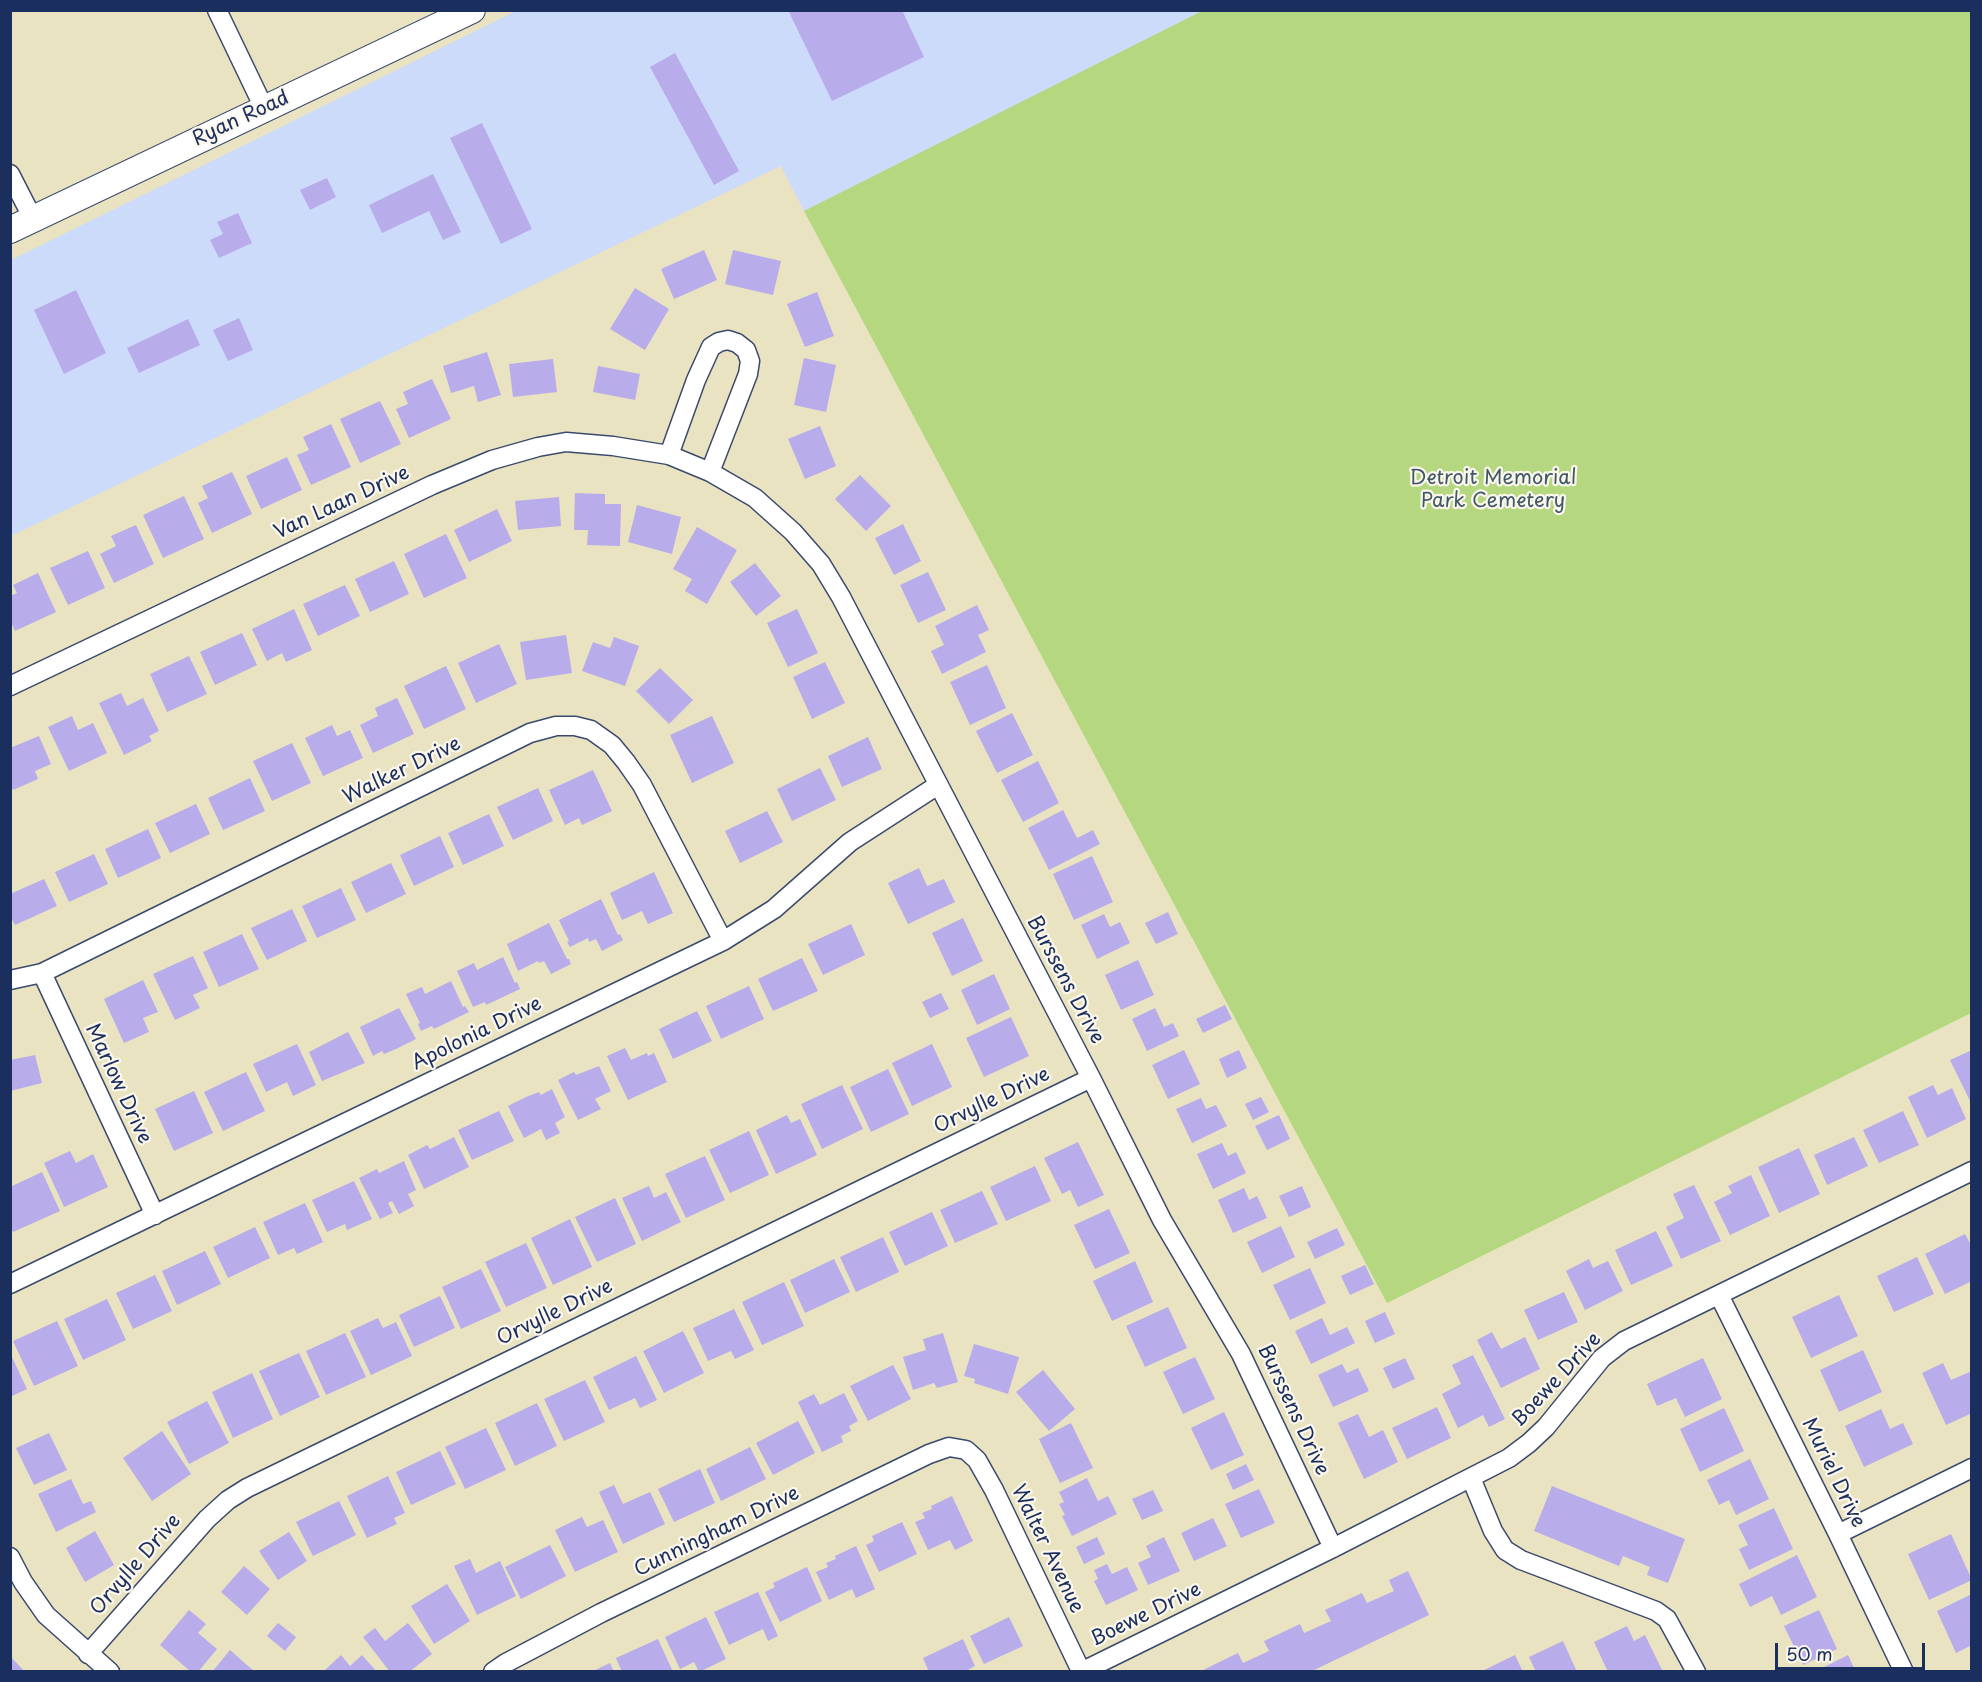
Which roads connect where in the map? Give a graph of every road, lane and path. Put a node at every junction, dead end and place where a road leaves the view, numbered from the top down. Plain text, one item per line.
1 (217, 10) edge
2 (472, 10) edge
3 (264, 108) junction
4 (10, 174) edge
5 (22, 224) edge
6 (669, 455) junction
7 (710, 472) junction
8 (10, 686) edge
9 (938, 785) junction
10 (723, 941) junction
11 (42, 973) junction
12 (10, 980) edge
13 (1091, 1078) junction
14 (1971, 1171) edge
15 (155, 1215) junction
16 (10, 1284) edge
17 (1719, 1295) junction
18 (966, 1450) joint
19 (1971, 1468) edge
20 (1471, 1478) junction
21 (1838, 1534) junction
22 (1333, 1548) junction
23 (10, 1557) edge
24 (17, 1586) edge
25 (88, 1654) junction
26 (1100, 1668) edge
27 (110, 1671) edge
28 (493, 1671) edge
29 (1081, 1671) edge
30 (1696, 1671) edge
31 (1904, 1671) edge

1 - 3 street
2 - 3 main road, Ryan Road
3 - 5 main road, Ryan Road
4 - 5 street
6 - 7 street, Van Laan Drive
6 - 7 street
6 - 8 street, Van Laan Drive
7 - 9 street, Burssens Drive
9 - 10 street, Apolonia Drive
9 - 13 street, Burssens Drive
10 - 11 street, Walker Drive
10 - 15 street, Apolonia Drive
11 - 12 street, Walker Drive
11 - 15 street, Marlow Drive
13 - 22 street, Burssens Drive
13 - 25 street, Orvylle Drive
14 - 17 street, Boewe Drive
15 - 16 street, Apolonia Drive
17 - 20 street, Boewe Drive
17 - 21 street, Muriel Drive
18 - 28 street, Cunningham Drive
18 - 29 street, Walter Avenue
19 - 21 street
20 - 22 street, Boewe Drive
20 - 30 street
21 - 31 street, Muriel Drive
22 - 26 street, Boewe Drive
23 - 24 street
24 - 25 street
25 - 27 street
26 - 29 street, Boewe Drive

